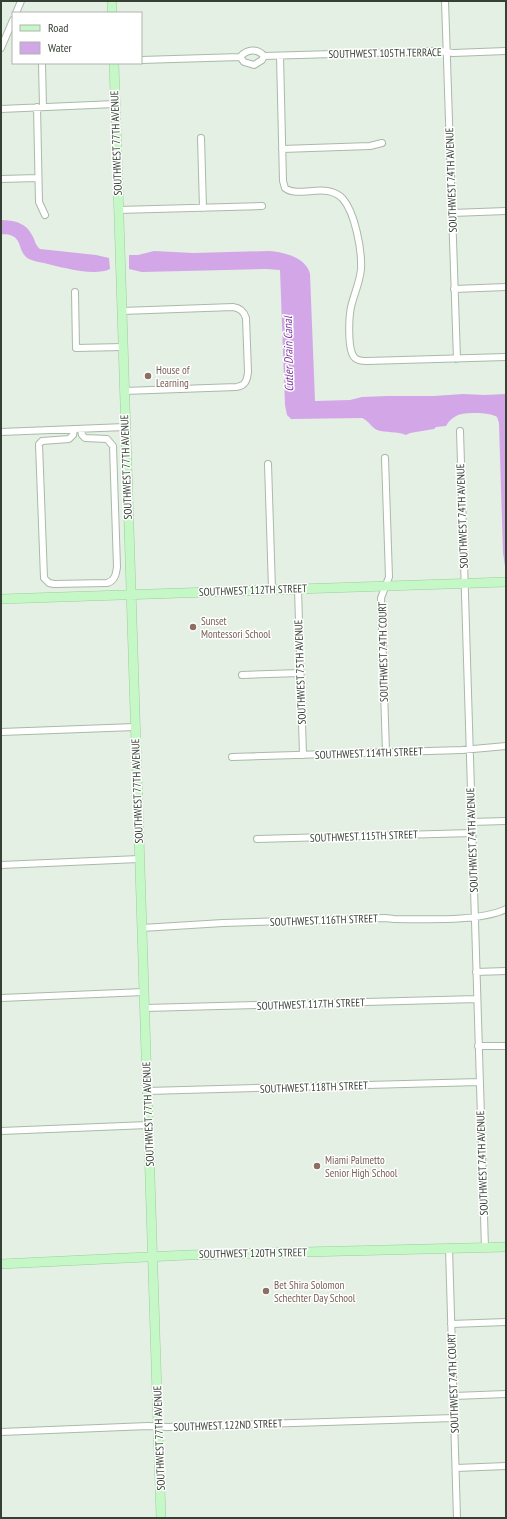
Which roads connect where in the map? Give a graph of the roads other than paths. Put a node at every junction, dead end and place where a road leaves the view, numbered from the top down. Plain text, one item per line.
1 (21, 1) edge
2 (112, 1) edge
3 (445, 1) edge
4 (16, 12) edge
5 (112, 12) edge
6 (12, 22) edge
7 (1, 48) edge
8 (506, 51) edge
9 (446, 52) junction
10 (264, 56) junction
11 (280, 56) junction
12 (240, 57) junction
13 (142, 60) edge
14 (42, 64) edge
15 (114, 64) edge
16 (115, 104) junction
17 (40, 107) junction
18 (1, 109) edge
19 (200, 138) dead end
20 (382, 143) dead end
21 (282, 148) junction
22 (38, 178) junction
23 (1, 179) edge
24 (262, 206) dead end
25 (203, 208) junction
26 (118, 210) junction
27 (506, 211) edge
28 (452, 213) junction
29 (45, 215) dead end
30 (506, 287) edge
31 (454, 289) junction
32 (75, 292) dead end
33 (122, 311) junction
34 (123, 347) junction
35 (506, 357) edge
36 (457, 359) junction
37 (124, 391) junction
38 (125, 428) junction
39 (78, 429) junction
40 (55, 430) junction
41 (1, 432) edge
42 (460, 432) dead end
43 (53, 440) junction
44 (386, 458) dead end
45 (268, 464) dead end
46 (506, 582) edge
47 (465, 583) junction
48 (385, 586) junction
49 (272, 589) junction
50 (298, 589) junction
51 (130, 594) junction
52 (1, 599) edge
53 (300, 673) junction
54 (242, 675) dead end
55 (135, 727) junction
56 (1, 732) edge
57 (506, 746) edge
58 (469, 749) junction
59 (386, 752) junction
60 (303, 755) junction
61 (232, 757) dead end
62 (506, 821) edge
63 (471, 822) junction
64 (472, 833) junction
65 (257, 839) dead end
66 (140, 859) junction
67 (1, 865) edge
68 (506, 909) edge
69 (475, 916) junction
70 (142, 928) junction
71 (506, 971) edge
72 (476, 972) junction
73 (144, 992) junction
74 (1, 998) edge
75 (477, 999) junction
76 (145, 1008) junction
77 (478, 1046) junction
78 (506, 1046) edge
79 (480, 1082) junction
80 (147, 1091) junction
81 (148, 1125) junction
82 (1, 1131) edge
83 (506, 1247) edge
84 (449, 1248) junction
85 (485, 1248) junction
86 (153, 1256) junction
87 (1, 1264) edge
88 (506, 1322) edge
89 (451, 1324) junction
90 (506, 1394) edge
91 (454, 1396) junction
92 (454, 1418) junction
93 (158, 1426) junction
94 (1, 1432) edge
95 (506, 1466) edge
96 (456, 1468) junction
97 (162, 1518) edge
98 (457, 1518) edge

1 - 4 street
2 - 5 street
3 - 9 street, SOUTHWEST 74TH AVENUE
6 - 7 street
8 - 9 street, SOUTHWEST 105TH TERRACE
9 - 11 street, SOUTHWEST 105TH TERRACE
9 - 28 street, SOUTHWEST 74TH AVENUE
10 - 11 street, SOUTHWEST 105TH TERRACE
10 - 12 street, SOUTHWEST 105TH TERRACE
10 - 12 street, SOUTHWEST 105TH TERRACE
11 - 21 street
12 - 13 street, SOUTHWEST 105TH TERRACE
14 - 17 street
15 - 16 street, SOUTHWEST 77TH AVENUE
16 - 17 street
16 - 26 street, SOUTHWEST 77TH AVENUE
17 - 18 street
17 - 22 street
19 - 25 street
20 - 21 street
21 - 36 street
22 - 23 street
22 - 29 street
24 - 25 street
25 - 26 street
26 - 33 street, SOUTHWEST 77TH AVENUE
27 - 28 street
28 - 31 street, SOUTHWEST 74TH AVENUE
30 - 31 street
31 - 36 street, SOUTHWEST 74TH AVENUE
32 - 34 street
33 - 34 street, SOUTHWEST 77TH AVENUE
33 - 37 street
34 - 37 street, SOUTHWEST 77TH AVENUE
35 - 36 street
37 - 38 street, SOUTHWEST 77TH AVENUE
38 - 39 street
38 - 51 street, SOUTHWEST 77TH AVENUE
39 - 40 street
39 - 43 street
39 - 43 street
40 - 41 street
40 - 43 street
42 - 47 street, SOUTHWEST 74TH AVENUE
44 - 48 street, SOUTHWEST 74TH COURT
45 - 49 street
46 - 47 street, SOUTHWEST 112TH STREET
47 - 48 street, SOUTHWEST 112TH STREET
47 - 58 street, SOUTHWEST 74TH AVENUE
48 - 50 street, SOUTHWEST 112TH STREET
48 - 59 street, SOUTHWEST 74TH COURT
49 - 50 street, SOUTHWEST 112TH STREET
49 - 51 street, SOUTHWEST 112TH STREET
50 - 53 street, SOUTHWEST 75TH AVENUE
51 - 52 street, SOUTHWEST 112TH STREET
51 - 55 street, SOUTHWEST 77TH AVENUE
53 - 54 street
53 - 60 street, SOUTHWEST 75TH AVENUE
55 - 56 street
55 - 66 street, SOUTHWEST 77TH AVENUE
57 - 58 street, SOUTHWEST 114TH STREET
58 - 59 street, SOUTHWEST 114TH STREET
58 - 63 street, SOUTHWEST 74TH AVENUE
59 - 60 street, SOUTHWEST 114TH STREET
60 - 61 street, SOUTHWEST 114TH STREET
62 - 63 street
63 - 64 street, SOUTHWEST 74TH AVENUE
64 - 65 street, SOUTHWEST 115TH STREET
64 - 69 street, SOUTHWEST 74TH AVENUE
66 - 67 street
66 - 70 street, SOUTHWEST 77TH AVENUE
68 - 69 street, SOUTHWEST 116TH STREET
69 - 70 street, SOUTHWEST 116TH STREET
69 - 72 street, SOUTHWEST 74TH AVENUE
70 - 73 street, SOUTHWEST 77TH AVENUE
71 - 72 street
72 - 75 street, SOUTHWEST 74TH AVENUE
73 - 74 street
73 - 76 street, SOUTHWEST 77TH AVENUE
75 - 76 street, SOUTHWEST 117TH STREET
75 - 77 street, SOUTHWEST 74TH AVENUE
76 - 80 street, SOUTHWEST 77TH AVENUE
77 - 78 street
77 - 79 street, SOUTHWEST 74TH AVENUE
79 - 80 street, SOUTHWEST 118TH STREET
79 - 85 street, SOUTHWEST 74TH AVENUE
80 - 81 street, SOUTHWEST 77TH AVENUE
81 - 82 street
81 - 86 street, SOUTHWEST 77TH AVENUE
83 - 85 street, SOUTHWEST 120TH STREET
84 - 85 street, SOUTHWEST 120TH STREET
84 - 86 street, SOUTHWEST 120TH STREET
84 - 89 street, SOUTHWEST 74TH COURT
86 - 87 street, SOUTHWEST 120TH STREET
86 - 93 street, SOUTHWEST 77TH AVENUE
88 - 89 street
89 - 91 street, SOUTHWEST 74TH COURT
90 - 91 street
91 - 92 street, SOUTHWEST 74TH COURT
92 - 93 street, SOUTHWEST 122ND STREET
92 - 96 street, SOUTHWEST 74TH COURT
93 - 94 street, SOUTHWEST 122ND STREET
93 - 97 street, SOUTHWEST 77TH AVENUE
95 - 96 street
96 - 98 street, SOUTHWEST 74TH COURT

